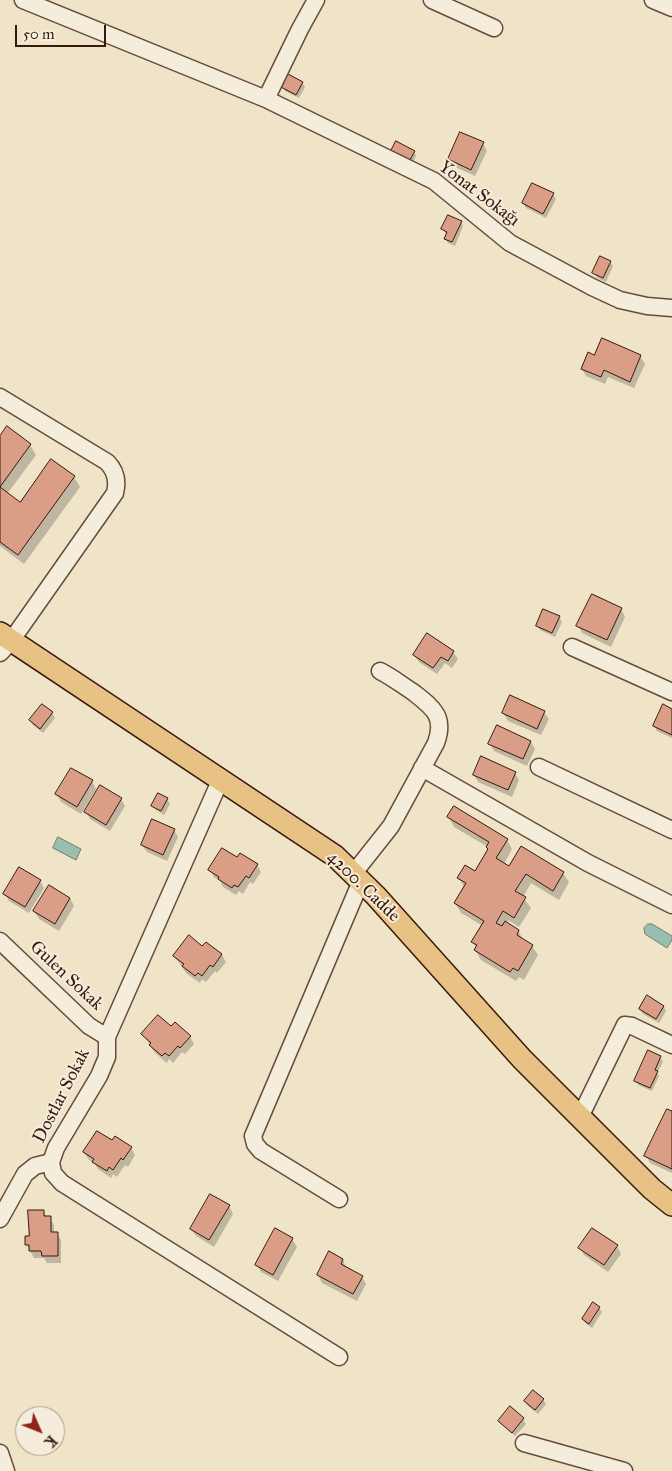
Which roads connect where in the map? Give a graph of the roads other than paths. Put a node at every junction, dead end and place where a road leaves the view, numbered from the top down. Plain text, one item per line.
1 (23, 0) edge
2 (316, 0) edge
3 (652, 0) edge
4 (441, 2) edge
5 (672, 8) edge
6 (494, 28) dead end
7 (266, 99) junction
8 (672, 308) edge
9 (0, 397) edge
10 (4, 642) edge
11 (572, 647) dead end
12 (380, 671) dead end
13 (672, 692) edge
14 (539, 767) dead end
15 (422, 768) junction
16 (220, 781) junction
17 (672, 830) edge
18 (357, 877) junction
19 (672, 905) edge
20 (0, 941) edge
21 (107, 1037) junction
22 (672, 1045) edge
23 (580, 1117) junction
24 (51, 1162) junction
25 (339, 1199) dead end
26 (672, 1205) edge
27 (0, 1219) edge
28 (339, 1357) dead end
29 (524, 1443) dead end
30 (0, 1453) edge
31 (6, 1471) edge
32 (624, 1471) edge

1 - 7 street, Yonat Sokağı
2 - 7 street
3 - 5 street
4 - 6 street
7 - 8 street, Yonat Sokağı
9 - 10 street
10 - 16 main road, 4200. Cadde
11 - 13 street
12 - 15 street
14 - 17 street
15 - 18 street
15 - 19 street
16 - 18 main road, 4200. Cadde
16 - 21 street, Dostlar Sokak
18 - 23 main road, 4200. Cadde
18 - 25 street
20 - 21 street, Gulen Sokak
21 - 24 street, Dostlar Sokak
22 - 23 street
23 - 26 main road, 4200. Cadde
24 - 27 street
24 - 28 street, Dostlar Sokak
29 - 32 street
30 - 31 street

